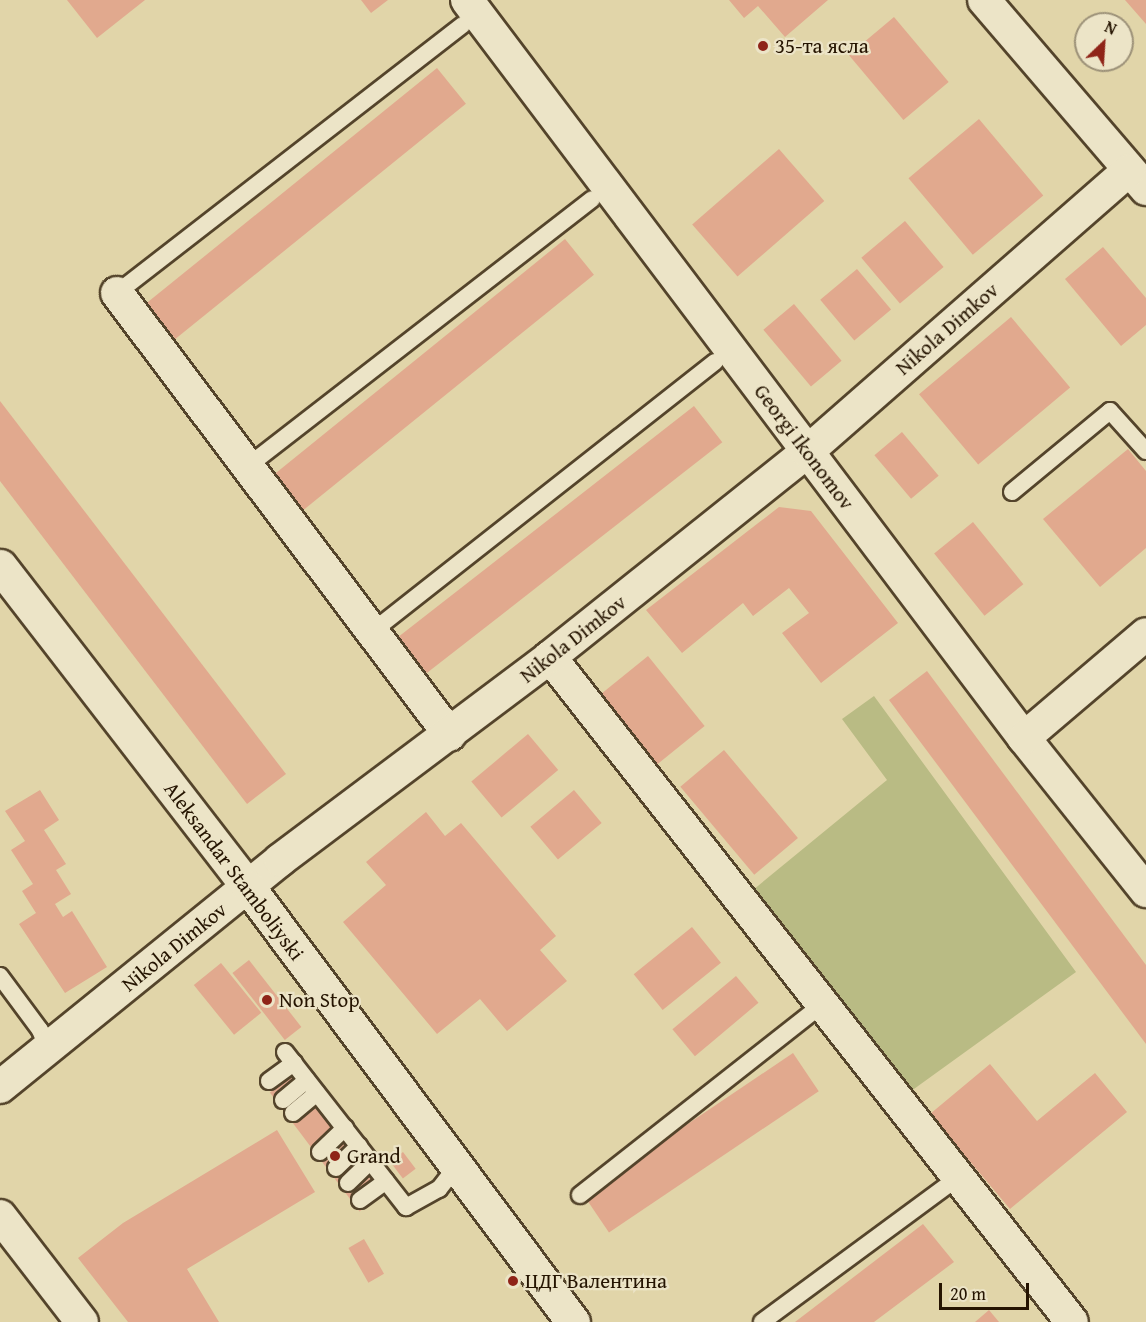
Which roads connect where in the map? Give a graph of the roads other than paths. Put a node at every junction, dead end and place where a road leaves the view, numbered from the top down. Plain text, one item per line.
1 (984, 0) edge
2 (464, 13) edge
3 (1137, 179) edge
4 (592, 199) dead end
5 (117, 293) joint
6 (715, 362) dead end
7 (1146, 451) edge
8 (807, 452) junction
9 (248, 466) junction
10 (1012, 492) dead end
11 (0, 566) edge
12 (373, 631) junction
13 (1146, 634) edge
14 (550, 657) junction
15 (450, 735) junction
16 (1024, 738) junction
17 (248, 887) junction
18 (1146, 891) edge
19 (0, 976) edge
20 (823, 1004) junction
21 (48, 1049) junction
22 (268, 1081) dead end
23 (0, 1087) edge
24 (312, 1087) junction
25 (283, 1100) dead end
26 (293, 1113) dead end
27 (345, 1128) junction
28 (359, 1146) junction
29 (320, 1152) dead end
30 (371, 1161) junction
31 (456, 1167) junction
32 (336, 1168) dead end
33 (959, 1177) junction
34 (386, 1181) junction
35 (348, 1183) dead end
36 (580, 1195) dead end
37 (360, 1200) dead end
38 (0, 1216) edge
39 (82, 1322) edge
40 (573, 1322) edge
41 (762, 1322) edge
42 (1072, 1322) edge

1 - 3 street
2 - 5 lane
2 - 8 street, Georgi Ikonomov
3 - 8 street, Nikola Dimkov
4 - 9 lane
5 - 9 street
6 - 12 lane
7 - 10 lane
8 - 14 street, Nikola Dimkov
8 - 16 street, Georgi Ikonomov
9 - 12 street
11 - 17 street, Aleksandar Stamboliyski
12 - 15 street
13 - 16 street
14 - 15 street, Nikola Dimkov
14 - 20 street
15 - 17 street, Nikola Dimkov
16 - 18 street, Georgi Ikonomov
17 - 21 street, Nikola Dimkov
17 - 31 street, Aleksandar Stamboliyski
19 - 21 lane
20 - 33 street
20 - 36 lane
21 - 23 street, Nikola Dimkov
22 - 24 lane
24 - 25 lane
24 - 26 lane
24 - 27 lane
27 - 28 lane
27 - 29 lane
28 - 30 lane
28 - 32 lane
30 - 34 lane
30 - 35 lane
31 - 34 lane
31 - 40 street, Aleksandar Stamboliyski
33 - 41 lane
33 - 42 street
34 - 37 lane
38 - 39 street

